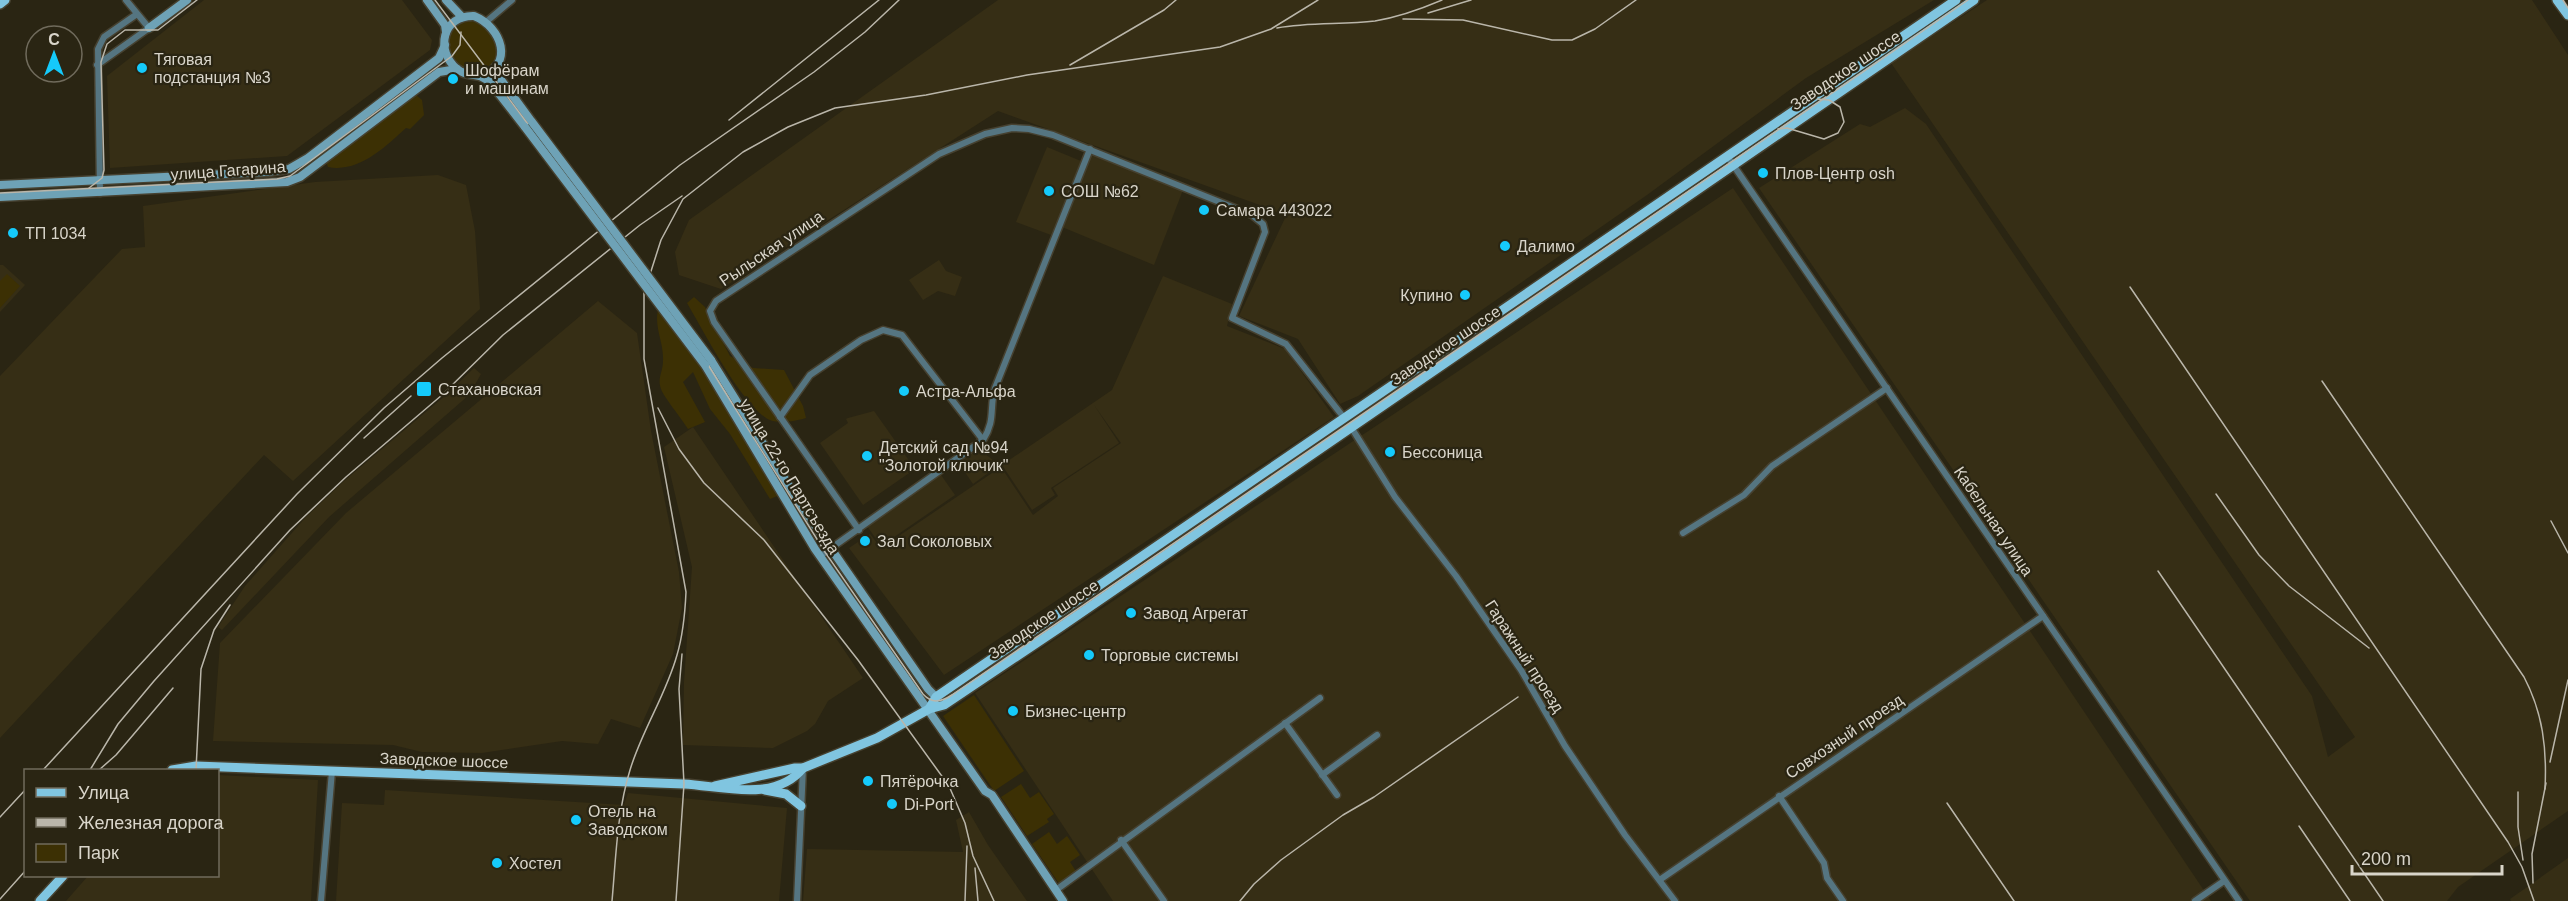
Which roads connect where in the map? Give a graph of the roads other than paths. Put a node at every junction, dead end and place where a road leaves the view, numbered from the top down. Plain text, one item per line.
1 (4, 0) edge
2 (126, 0) edge
3 (187, 0) edge
4 (427, 0) edge
5 (446, 0) edge
6 (512, 0) edge
7 (1956, 0) edge
8 (1974, 0) edge
9 (0, 3) edge
10 (137, 14) junction
11 (462, 16) junction
12 (486, 22) junction
13 (150, 28) junction
14 (446, 32) junction
15 (445, 45) junction
16 (1870, 59) junction
17 (97, 65) junction
18 (498, 65) junction
19 (1877, 67) junction
20 (457, 69) junction
21 (480, 76) junction
22 (529, 125) junction
23 (1090, 149) junction
24 (1727, 156) junction
25 (1734, 165) junction
26 (100, 181) junction
27 (0, 185) edge
28 (100, 193) junction
29 (0, 197) edge
30 (1264, 232) joint
31 (708, 362) junction
32 (1887, 388) junction
33 (780, 417) junction
34 (1348, 423) junction
35 (982, 440) junction
36 (859, 530) junction
37 (1683, 533) dead end
38 (833, 548) junction
39 (820, 556) junction
40 (1133, 562) junction
41 (1139, 571) junction
42 (2043, 616) junction
43 (936, 697) junction
44 (1320, 698) dead end
45 (929, 710) junction
46 (1285, 723) junction
47 (1377, 735) dead end
48 (803, 768) junction
49 (182, 769) edge
50 (332, 771) junction
51 (1322, 775) junction
52 (715, 786) junction
53 (765, 790) junction
54 (1336, 795) dead end
55 (1779, 796) junction
56 (801, 806) junction
57 (1121, 840) junction
58 (62, 877) edge
59 (1660, 879) junction
60 (2224, 881) junction
61 (1056, 890) junction
62 (40, 901) edge
63 (321, 901) edge
64 (796, 901) edge
65 (1063, 901) edge
66 (1164, 901) edge
67 (1675, 901) edge
68 (1843, 901) edge
69 (2194, 901) edge
70 (2239, 901) edge

1 - 9 main road
2 - 10 street
3 - 13 main road
4 - 14 main road
5 - 11 main road
6 - 12 street
7 - 16 main road, Заводское шоссе
8 - 19 main road, Заводское шоссе
10 - 13 street
10 - 17 street
11 - 12 main road
11 - 14 main road
12 - 18 main road
13 - 17 street
14 - 15 main road
15 - 20 main road
15 - 26 main road, улица Гагарина
16 - 19 main road
16 - 24 main road, Заводское шоссе
17 - 26 street
18 - 21 main road
18 - 22 main road, улица 22-го Партсъезда
19 - 25 main road, Заводское шоссе
20 - 21 main road
20 - 28 main road, улица Гагарина
21 - 22 main road, улица 22-го Партсъезда
22 - 31 main road, улица 22-го Партсъезда, bridge
23 - 30 street, Рыльская улица
23 - 33 street, Рыльская улица
23 - 35 street
24 - 25 street, Кабельная улица
24 - 34 main road, Заводское шоссе
25 - 32 street, Кабельная улица
25 - 34 main road, Заводское шоссе
26 - 27 main road, улица Гагарина
26 - 28 street
28 - 29 main road, улица Гагарина
30 - 34 street, Гаражный проезд
31 - 38 main road, улица 22-го Партсъезда
31 - 39 main road, улица 22-го Партсъезда
32 - 37 street
32 - 42 street, Кабельная улица
33 - 35 street
33 - 36 street, Рыльская улица
34 - 40 main road, Заводское шоссе
34 - 41 main road, Заводское шоссе
34 - 59 street, Гаражный проезд
35 - 36 street
36 - 38 street
38 - 39 street
38 - 43 main road, улица 22-го Партсъезда
39 - 45 main road, улица 22-го Партсъезда
40 - 41 main road
40 - 43 main road, Заводское шоссе
41 - 45 main road, Заводское шоссе
42 - 55 street, Совхозный проезд
42 - 60 street, Кабельная улица
43 - 45 main road, Заводское шоссе
44 - 46 street
45 - 48 main road, Заводское шоссе
45 - 61 main road, улица 22-го Партсъезда
46 - 51 street
46 - 57 street
47 - 51 street
48 - 52 main road, Заводское шоссе
48 - 53 main road, Заводское шоссе
48 - 56 street
49 - 50 main road, Заводское шоссе
50 - 52 main road, Заводское шоссе
50 - 63 street
51 - 54 street
52 - 53 main road, Заводское шоссе
53 - 56 main road
55 - 59 street, Совхозный проезд
55 - 68 street
56 - 64 street
57 - 61 street
57 - 66 street
58 - 62 main road
59 - 67 street, Гаражный проезд
60 - 69 street
60 - 70 street, Кабельная улица
61 - 65 main road, улица 22-го Партсъезда

